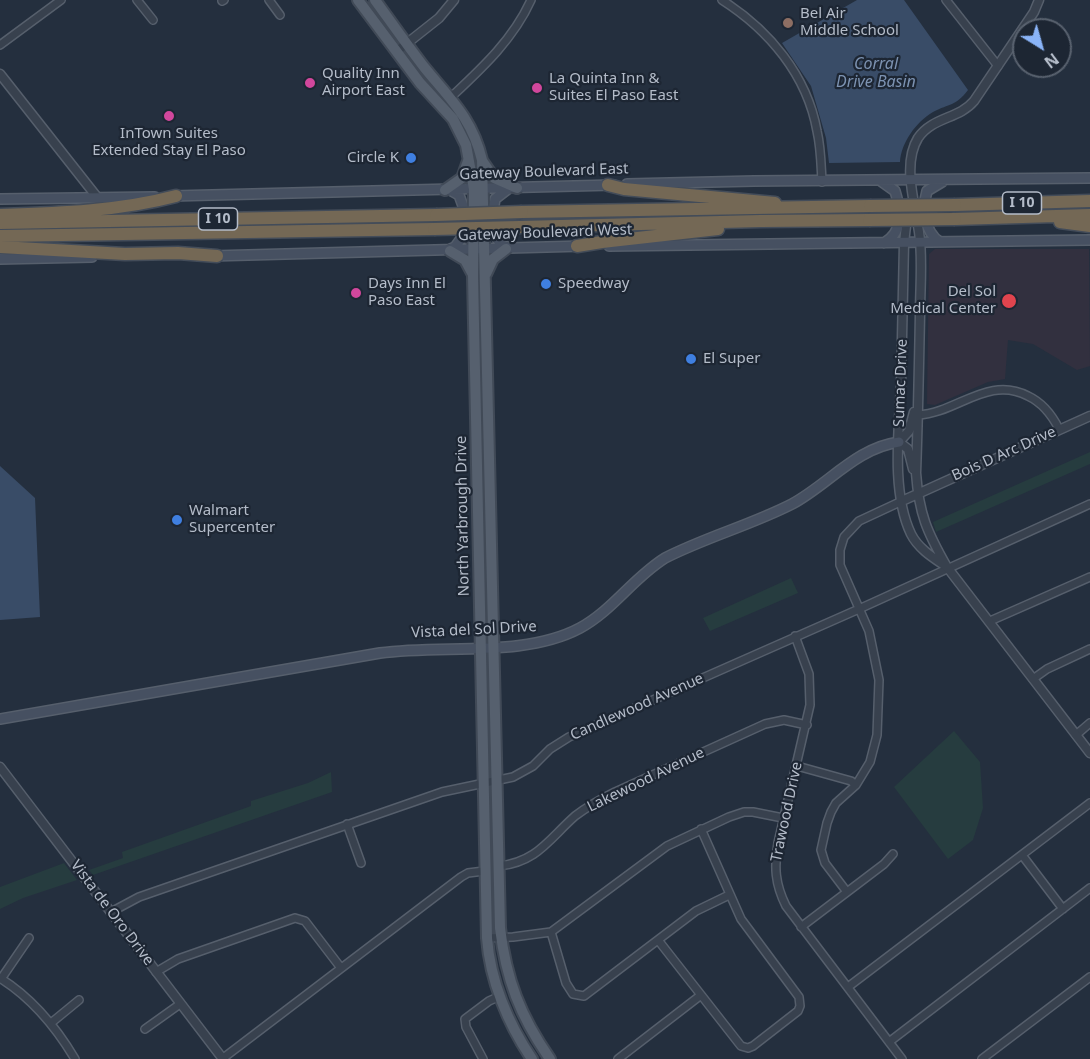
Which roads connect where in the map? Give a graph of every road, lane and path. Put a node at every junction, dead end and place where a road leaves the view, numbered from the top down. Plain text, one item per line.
1 (61, 0) edge
2 (137, 0) edge
3 (269, 0) edge
4 (357, 0) edge
5 (375, 0) edge
6 (454, 0) edge
7 (531, 0) edge
8 (722, 0) edge
9 (946, 0) edge
10 (1039, 0) edge
11 (280, 15) dead end
12 (153, 20) dead end
13 (407, 44) junction
14 (0, 45) edge
15 (396, 52) junction
16 (998, 66) junction
17 (0, 74) edge
18 (451, 97) junction
19 (442, 105) junction
20 (469, 155) junction
21 (482, 160) junction
22 (1090, 178) edge
23 (912, 180) junction
24 (947, 180) junction
25 (880, 181) junction
26 (822, 182) junction
27 (608, 185) junction
28 (512, 188) junction
29 (479, 189) junction
30 (447, 190) junction
31 (176, 196) junction
32 (97, 197) junction
33 (0, 199) edge
34 (1090, 201) edge
35 (806, 208) junction
36 (0, 215) edge
37 (1090, 215) edge
38 (1026, 217) junction
39 (761, 221) junction
40 (0, 223) edge
41 (1090, 226) edge
42 (0, 236) edge
43 (1090, 240) edge
44 (921, 242) junction
45 (940, 242) junction
46 (884, 243) junction
47 (904, 243) junction
48 (577, 246) junction
49 (0, 247) edge
50 (508, 249) junction
51 (478, 250) junction
52 (448, 251) junction
53 (217, 256) junction
54 (0, 259) edge
55 (479, 277) junction
56 (919, 382) junction
57 (918, 415) junction
58 (1090, 416) edge
59 (1059, 429) junction
60 (489, 430) junction
61 (476, 431) junction
62 (899, 442) junction
63 (917, 482) junction
64 (918, 494) junction
65 (902, 501) junction
66 (1090, 504) edge
67 (947, 567) junction
68 (1090, 577) edge
69 (859, 609) junction
70 (990, 621) junction
71 (795, 636) junction
72 (494, 646) junction
73 (480, 647) junction
74 (1090, 649) edge
75 (1033, 679) junction
76 (0, 718) edge
77 (1090, 723) edge
78 (807, 725) junction
79 (1076, 735) junction
80 (1090, 753) edge
81 (797, 766) junction
82 (0, 767) edge
83 (498, 779) junction
84 (483, 782) junction
85 (856, 784) junction
86 (1090, 803) edge
87 (783, 818) junction
88 (347, 824) junction
89 (701, 829) junction
90 (893, 854) dead end
91 (1022, 855) junction
92 (361, 863) dead end
93 (499, 866) junction
94 (484, 870) junction
95 (1090, 888) edge
96 (847, 892) junction
97 (729, 895) junction
98 (1063, 909) junction
99 (111, 912) junction
100 (801, 927) junction
101 (551, 932) junction
102 (29, 938) dead end
103 (487, 938) junction
104 (501, 938) junction
105 (658, 940) junction
106 (341, 969) junction
107 (156, 972) junction
108 (1090, 977) edge
109 (1, 979) edge
110 (848, 987) junction
111 (701, 995) junction
112 (500, 996) junction
113 (79, 1000) dead end
114 (180, 1004) junction
115 (51, 1023) junction
116 (145, 1029) dead end
117 (889, 1042) junction
118 (75, 1059) edge
119 (223, 1059) edge
120 (483, 1059) edge
121 (532, 1059) edge
122 (550, 1059) edge
123 (618, 1059) edge
124 (902, 1059) edge
125 (982, 1059) edge

1 - 14 street
2 - 12 street
3 - 11 street
4 - 15 main road, North Yarbrough Drive
5 - 13 main road, North Yarbrough Drive
6 - 13 street
7 - 18 street
8 - 26 street
9 - 16 street
10 - 16 street
13 - 15 street
13 - 18 main road, North Yarbrough Drive
15 - 19 main road, North Yarbrough Drive
16 - 23 street
17 - 32 street
18 - 19 street
18 - 21 main road, North Yarbrough Drive
19 - 20 main road, North Yarbrough Drive
20 - 29 main road, North Yarbrough Drive
20 - 30 main road
21 - 28 main road
21 - 29 main road, North Yarbrough Drive
22 - 24 main road, Gateway Boulevard East
23 - 24 main road, Gateway Boulevard East
23 - 25 main road, Gateway Boulevard East
23 - 44 street, Sumac Drive
23 - 47 street, Sumac Drive
24 - 45 main road
25 - 26 main road, Gateway Boulevard East
25 - 46 main road
26 - 27 main road, Gateway Boulevard East
27 - 28 main road, Gateway Boulevard East
27 - 35 highway
28 - 29 main road, Gateway Boulevard East
28 - 50 main road
29 - 30 main road, Gateway Boulevard East
29 - 51 main road, North Yarbrough Drive
30 - 31 main road, Gateway Boulevard East
30 - 52 main road
31 - 32 main road, Gateway Boulevard East
31 - 36 highway
32 - 33 main road, Gateway Boulevard East
34 - 35 highway, I 10, bridge
35 - 40 highway, I 10, bridge
37 - 38 highway, I 10
38 - 39 highway, I 10, bridge
38 - 41 highway
39 - 42 highway, I 10, bridge
39 - 48 highway
43 - 45 main road, Gateway Boulevard West
44 - 45 main road, Gateway Boulevard West
44 - 47 main road, Gateway Boulevard West
44 - 56 street, Sumac Drive
46 - 47 main road, Gateway Boulevard West
46 - 48 main road, Gateway Boulevard West
47 - 62 street, Sumac Drive
48 - 50 main road, Gateway Boulevard West
49 - 53 highway
50 - 51 main road, Gateway Boulevard West
50 - 55 main road
51 - 52 main road, Gateway Boulevard West
51 - 55 main road, North Yarbrough Drive
52 - 53 main road, Gateway Boulevard West
52 - 55 main road
53 - 54 main road, Gateway Boulevard West
55 - 60 main road, North Yarbrough Drive
55 - 61 main road, North Yarbrough Drive
56 - 57 street, Sumac Drive
56 - 62 street
57 - 59 street
57 - 63 street, Sumac Drive
58 - 59 street, Bois D Arc Drive
59 - 64 street, Bois D Arc Drive
60 - 61 main road
60 - 72 main road, North Yarbrough Drive
61 - 73 main road, North Yarbrough Drive
62 - 63 street
62 - 65 street, Sumac Drive
62 - 72 main road, Vista del Sol Drive
63 - 64 street, Sumac Drive
64 - 65 street, Bois D Arc Drive
64 - 67 street, Sumac Drive
65 - 67 street, Sumac Drive
65 - 69 street
66 - 67 street, Candlewood Avenue
67 - 69 street, Candlewood Avenue
67 - 70 street, Sumac Drive
68 - 70 street
69 - 71 street, Candlewood Avenue
69 - 85 street
70 - 75 street, Sumac Drive
71 - 78 street, Trawood Drive
71 - 83 street, Candlewood Avenue
72 - 73 main road, Vista del Sol Drive
72 - 83 main road, North Yarbrough Drive
73 - 76 main road, Vista del Sol Drive
73 - 84 main road, North Yarbrough Drive
74 - 75 street
75 - 79 street, Sumac Drive
77 - 79 street
78 - 81 street, Trawood Drive
78 - 93 street, Lakewood Avenue
79 - 80 street, Sumac Drive
81 - 85 street
81 - 87 street, Trawood Drive
82 - 99 street, Vista de Oro Drive
83 - 84 street, Candlewood Avenue
83 - 93 main road, North Yarbrough Drive
84 - 88 street, Candlewood Avenue
84 - 94 main road, North Yarbrough Drive
85 - 96 street
86 - 91 street
87 - 89 street
87 - 100 street, Trawood Drive
88 - 92 street
88 - 99 street, Candlewood Avenue
89 - 97 street
89 - 101 street
90 - 96 street
91 - 98 street
91 - 110 street
93 - 104 main road, North Yarbrough Drive
94 - 103 main road, North Yarbrough Drive
94 - 106 street
95 - 98 street
96 - 100 street
97 - 105 street
97 - 111 street
98 - 117 street
99 - 107 street, Vista de Oro Drive
100 - 110 street, Trawood Drive
101 - 104 street
101 - 105 street
102 - 109 street
103 - 104 street
103 - 112 main road, North Yarbrough Drive
104 - 122 main road, North Yarbrough Drive
105 - 111 street
106 - 107 street
106 - 119 street
107 - 114 street, Vista de Oro Drive
108 - 125 street
109 - 115 street
110 - 117 street, Trawood Drive
111 - 123 street
112 - 120 street
112 - 121 main road, North Yarbrough Drive
113 - 115 street
114 - 116 street
114 - 119 street, Vista de Oro Drive
115 - 118 street
117 - 124 street, Trawood Drive

